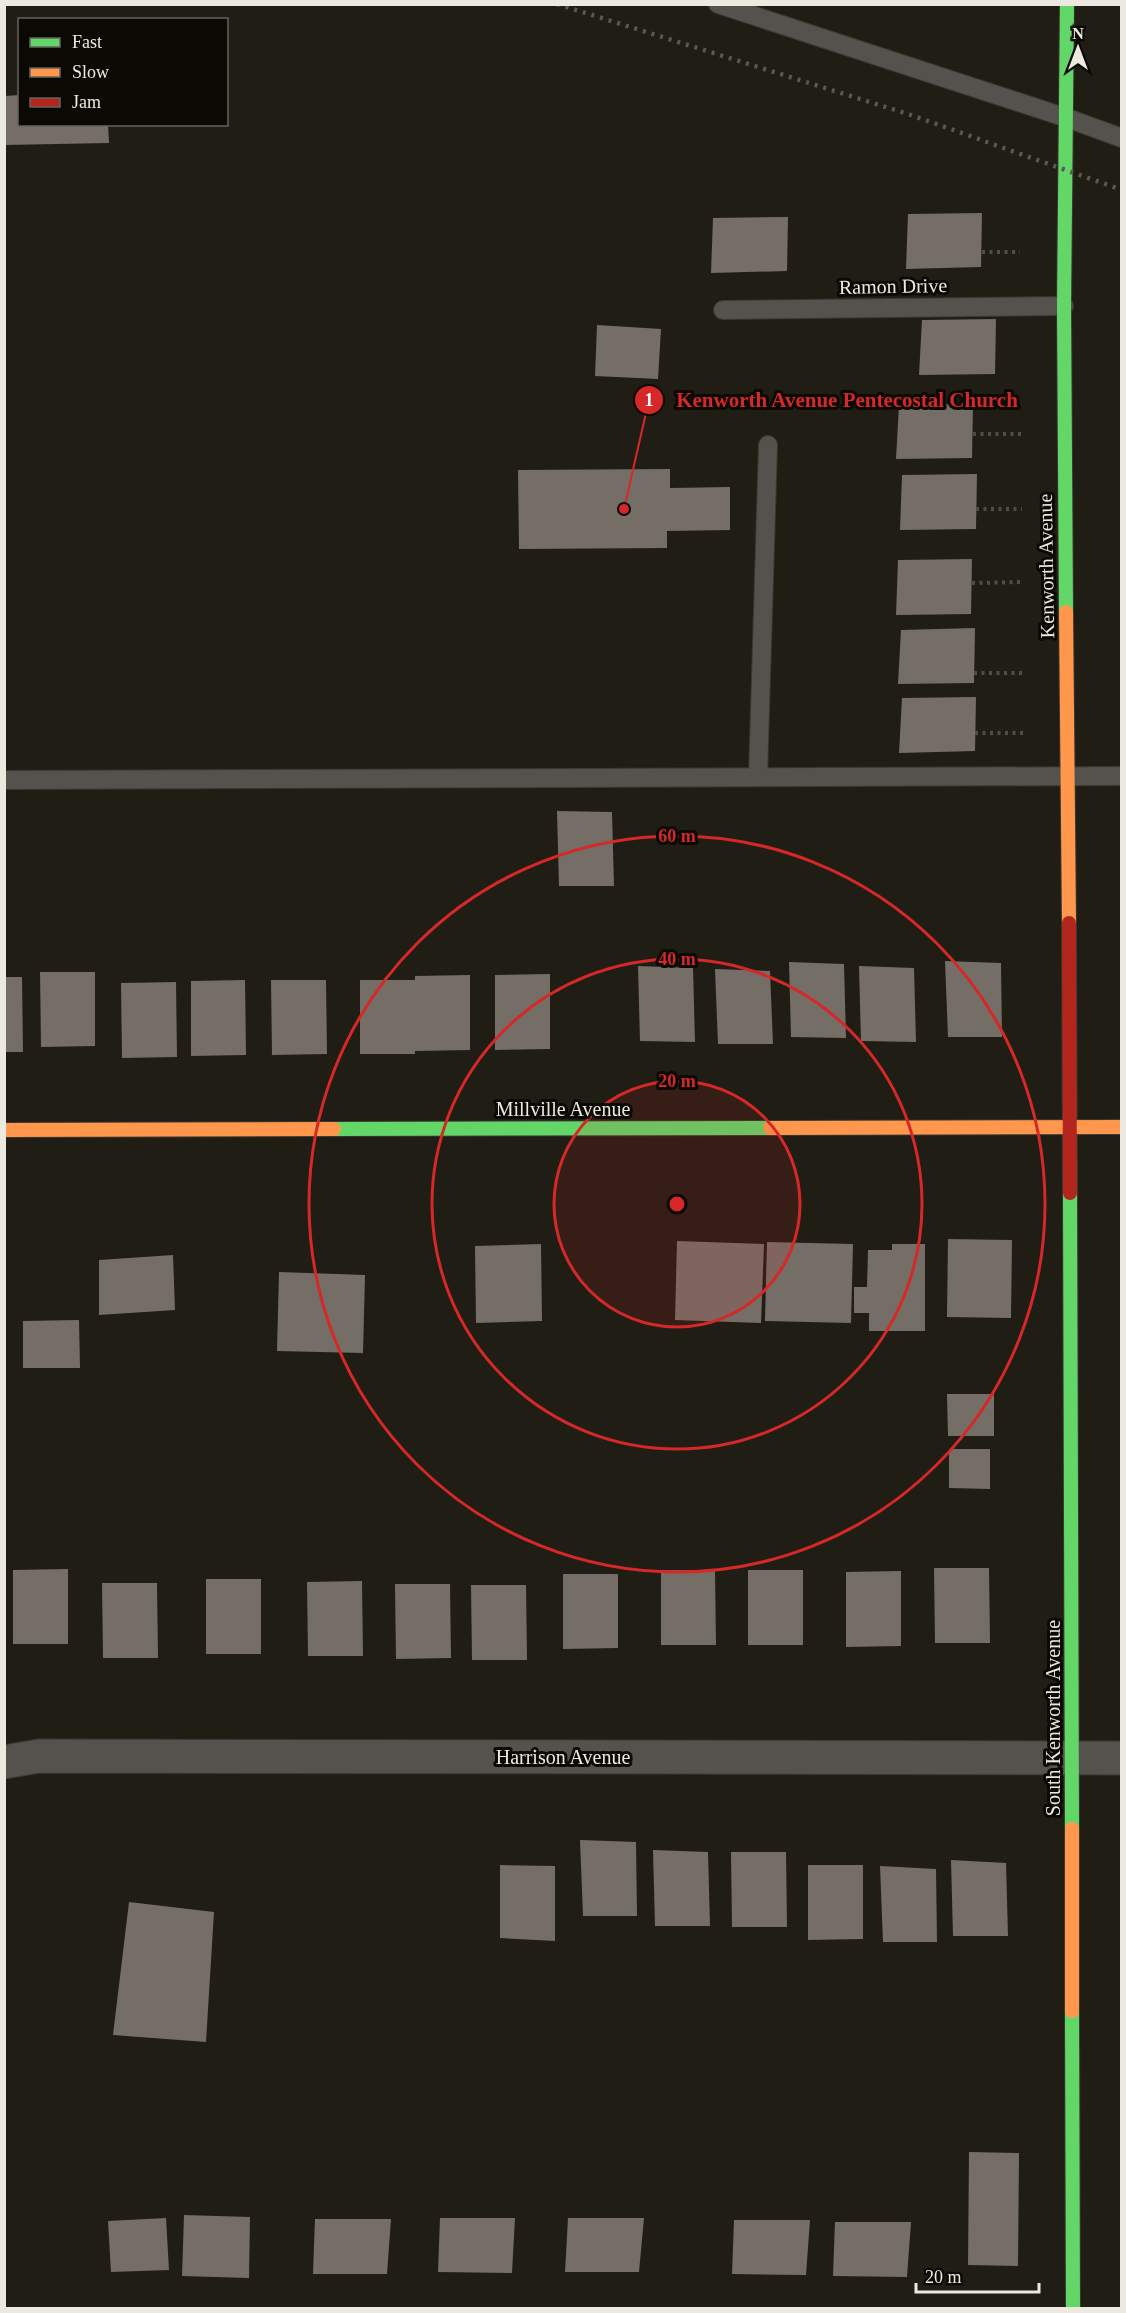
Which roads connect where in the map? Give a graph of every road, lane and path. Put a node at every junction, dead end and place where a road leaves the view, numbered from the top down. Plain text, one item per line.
1 (718, 4) edge
2 (1067, 4) edge
3 (1067, 118) junction
4 (1122, 138) edge
5 (982, 252) dead end
6 (1020, 252) dead end
7 (1064, 306) junction
8 (723, 310) dead end
9 (973, 434) dead end
10 (1021, 434) dead end
11 (768, 445) dead end
12 (976, 509) dead end
13 (1022, 509) dead end
14 (1022, 582) dead end
15 (972, 583) dead end
16 (974, 673) dead end
17 (1023, 673) dead end
18 (975, 733) dead end
19 (1023, 733) dead end
20 (1122, 776) edge
21 (758, 777) junction
22 (1068, 777) junction
23 (4, 780) edge
24 (1069, 1126) junction
25 (1122, 1127) edge
26 (4, 1130) edge
27 (1072, 1758) junction
28 (1122, 1758) edge
29 (4, 1762) edge
30 (1073, 2308) edge

1 - 3 lane
2 - 3 street, Kenworth Avenue
3 - 4 lane
3 - 7 street, Kenworth Avenue
5 - 6 path
7 - 8 lane, Ramon Drive
7 - 22 street, Kenworth Avenue
9 - 10 path
11 - 21 lane
12 - 13 path
14 - 15 path
16 - 17 path
18 - 19 path
20 - 22 lane
21 - 22 lane
21 - 23 lane
22 - 24 street, Kenworth Avenue
24 - 25 street, Millville Avenue
24 - 26 street, Millville Avenue
24 - 27 street, South Kenworth Avenue
27 - 28 street, Harrison Avenue
27 - 29 street, Harrison Avenue
27 - 30 street, South Kenworth Avenue

